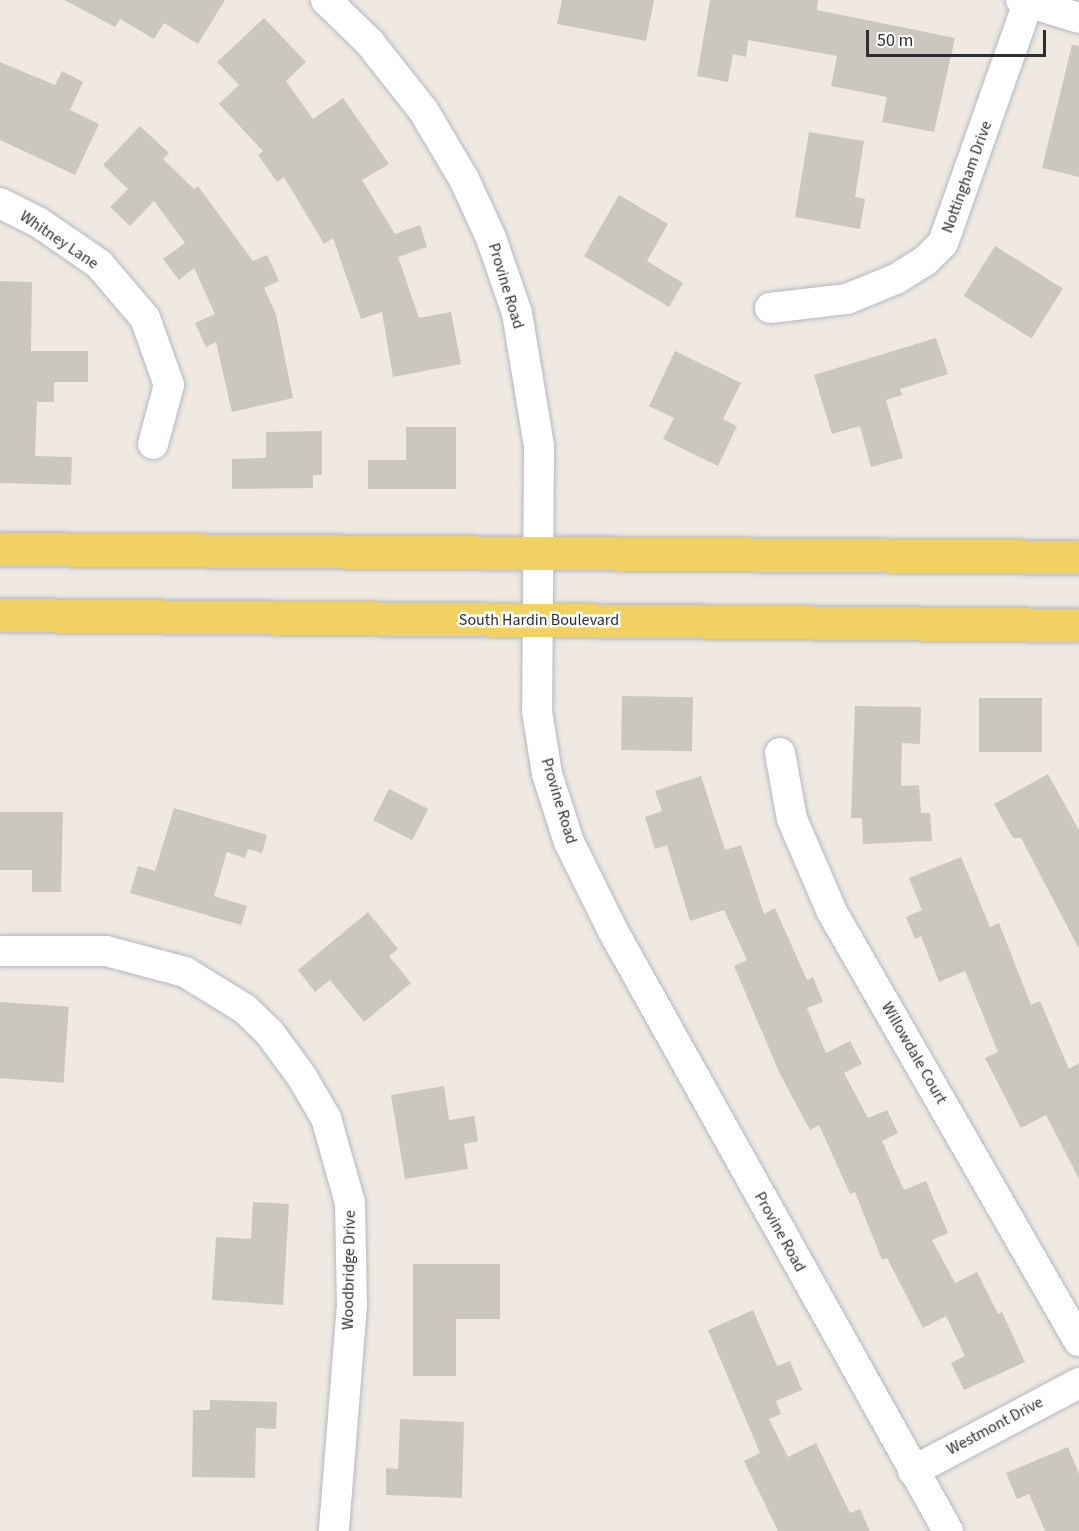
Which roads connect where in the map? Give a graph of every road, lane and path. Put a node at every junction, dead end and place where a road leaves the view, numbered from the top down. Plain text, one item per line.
1 (326, 0) edge
2 (1026, 1) edge
3 (1079, 18) edge
4 (0, 203) edge
5 (770, 308) dead end
6 (153, 444) dead end
7 (0, 549) edge
8 (540, 551) junction
9 (1079, 557) edge
10 (0, 615) edge
11 (539, 620) junction
12 (1079, 625) edge
13 (780, 753) dead end
14 (0, 951) edge
15 (1079, 1341) edge
16 (1079, 1383) edge
17 (1079, 1402) edge
18 (918, 1479) junction
19 (334, 1531) edge
20 (948, 1531) edge

1 - 8 street, Provine Road
2 - 3 street
2 - 5 street, Nottingham Drive
4 - 6 street, Whitney Lane
7 - 8 main road
8 - 9 main road
8 - 11 street, Provine Road
10 - 11 main road, South Hardin Boulevard
11 - 12 main road, South Hardin Boulevard
11 - 18 street, Provine Road
13 - 15 street, Willowdale Court
14 - 19 street, Woodbridge Drive
16 - 18 street, Westmont Drive
17 - 18 street, Westmont Drive
18 - 20 street, Provine Road

